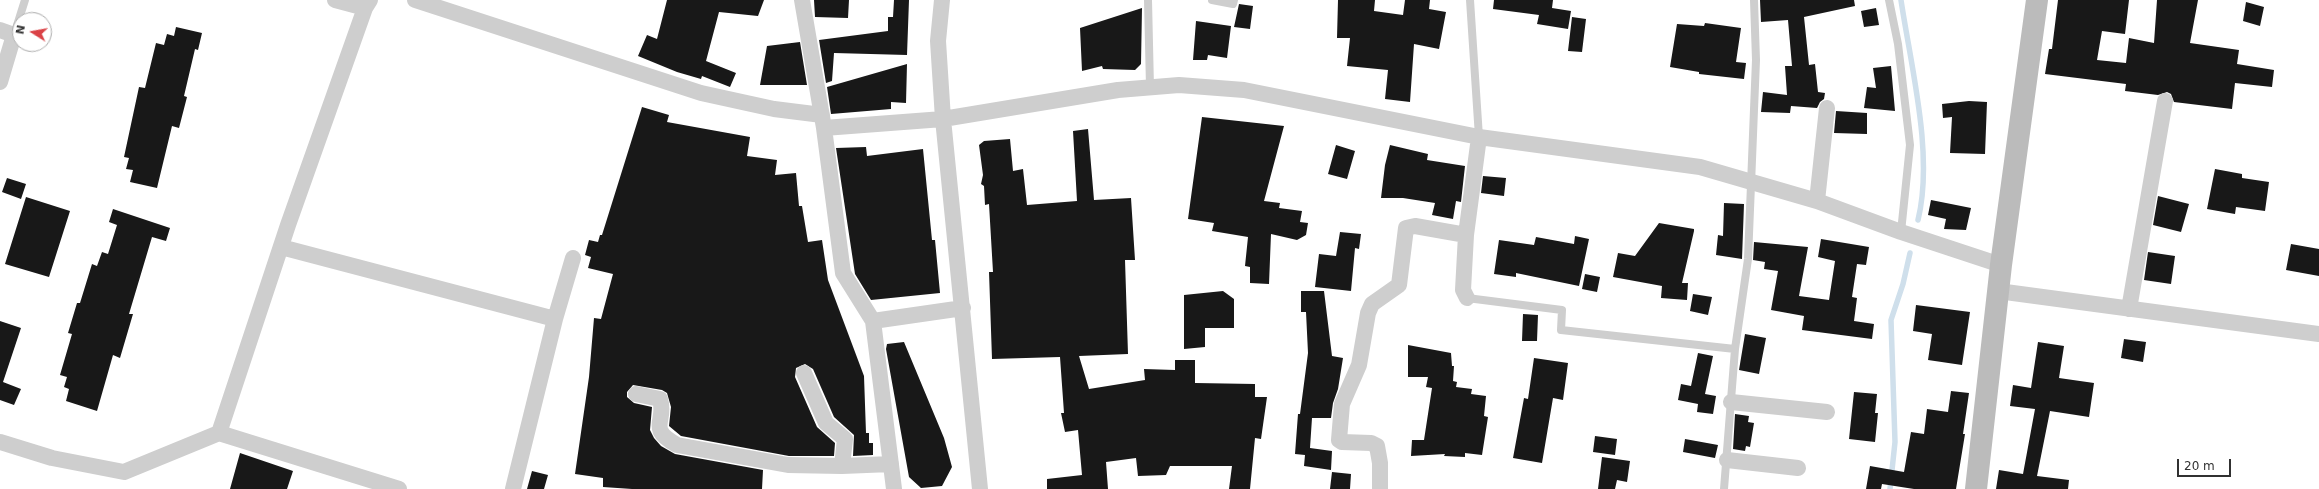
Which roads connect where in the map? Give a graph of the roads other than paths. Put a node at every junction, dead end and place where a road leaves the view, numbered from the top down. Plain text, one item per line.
1 (25, 0) edge
2 (335, 0) edge
3 (415, 0) edge
4 (802, 0) edge
5 (942, 0) edge
6 (1148, 0) edge
7 (1212, 0) edge
8 (1234, 0) edge
9 (1470, 0) edge
10 (1754, 0) edge
11 (1889, 0) edge
12 (2037, 0) edge
13 (367, 4) edge
14 (7, 32) edge
15 (0, 82) edge
16 (1150, 87) junction
17 (2165, 101) dead end
18 (1826, 108) dead end
19 (943, 119) junction
20 (823, 121) junction
21 (1479, 137) junction
22 (1752, 181) junction
23 (1817, 201) junction
24 (1901, 232) junction
25 (1466, 235) junction
26 (281, 247) junction
27 (573, 258) dead end
28 (2001, 265) junction
29 (1998, 291) junction
30 (1466, 298) joint
31 (963, 308) junction
32 (2128, 309) junction
33 (555, 320) junction
34 (873, 321) junction
35 (2319, 334) edge
36 (1735, 349) junction
37 (804, 373) dead end
38 (636, 394) dead end
39 (1731, 402) junction
40 (1827, 412) dead end
41 (219, 433) junction
42 (0, 442) edge
43 (1727, 460) junction
44 (891, 464) junction
45 (842, 466) junction
46 (1798, 468) dead end
47 (399, 489) edge
48 (513, 489) edge
49 (894, 489) edge
50 (980, 489) edge
51 (1380, 489) edge
52 (1724, 489) edge
53 (1976, 489) edge

1 - 14 lane
2 - 13 street
3 - 20 street
4 - 20 street
5 - 19 street
6 - 16 lane
7 - 8 lane
9 - 21 lane
10 - 22 lane
11 - 24 lane
12 - 28 main road
13 - 26 street
14 - 15 street
16 - 19 street
16 - 21 street
17 - 32 street
18 - 23 street
19 - 20 street
19 - 31 street
20 - 34 street
21 - 22 street
21 - 25 street
22 - 23 street
22 - 36 lane
23 - 24 street
24 - 28 street
25 - 30 street
25 - 51 street
26 - 33 street
26 - 41 street
27 - 33 street
28 - 29 main road
29 - 32 street
29 - 53 main road
30 - 36 lane
31 - 34 street
31 - 50 street
32 - 35 street
33 - 48 street
34 - 44 street
36 - 39 lane
37 - 45 street
38 - 45 street
39 - 40 street
39 - 43 lane
41 - 42 street
41 - 47 street
43 - 46 street
43 - 52 lane
44 - 45 street
44 - 49 street

